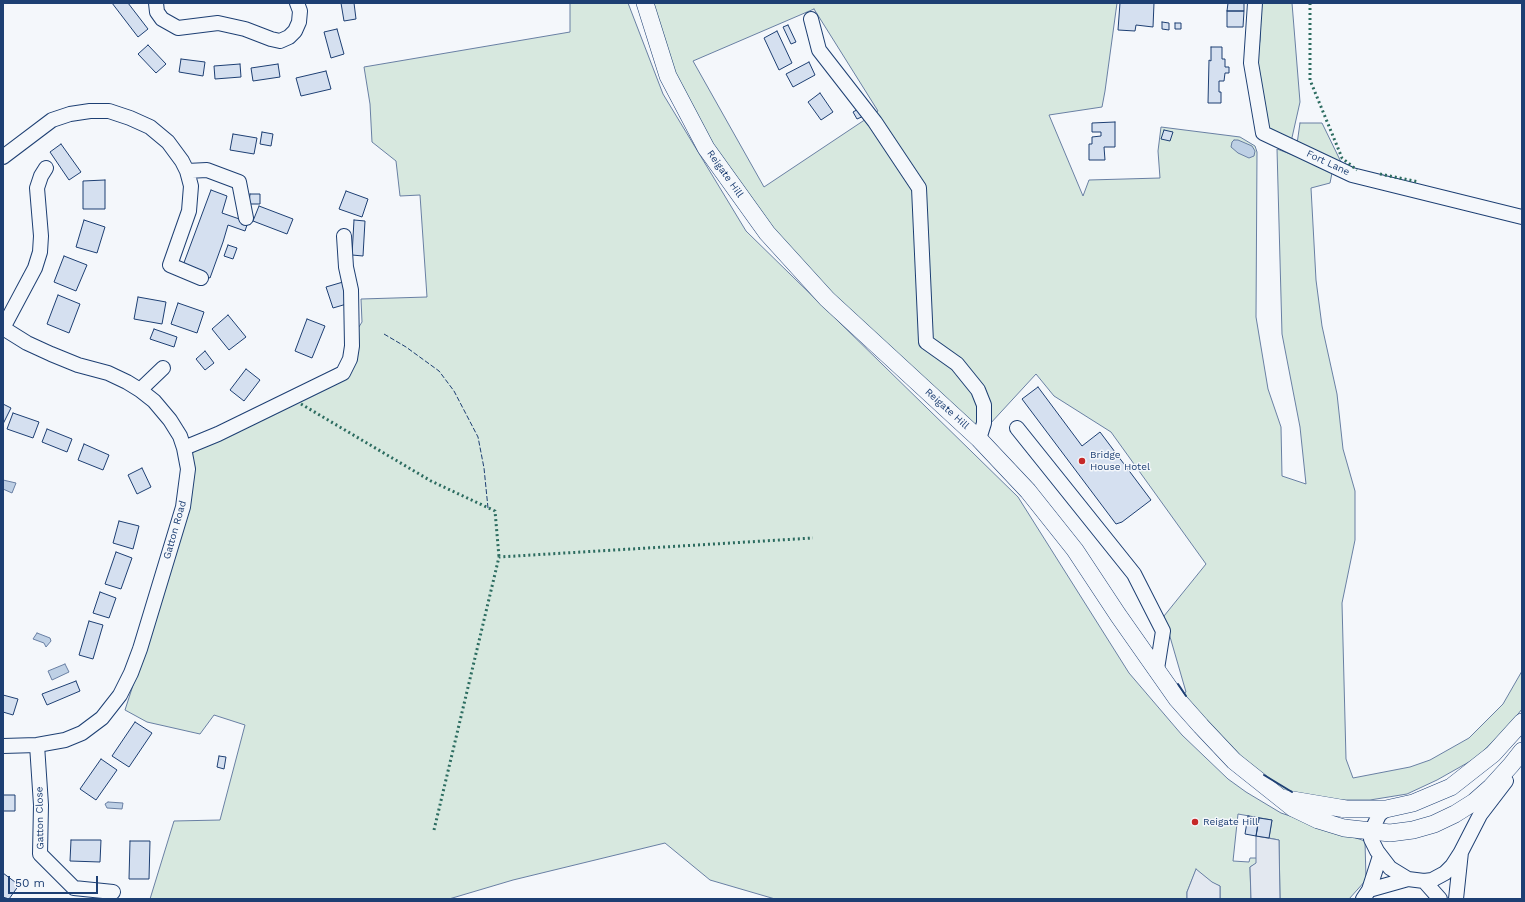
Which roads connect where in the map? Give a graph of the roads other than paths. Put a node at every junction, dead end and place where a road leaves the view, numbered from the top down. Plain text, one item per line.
1 (156, 3) edge
2 (297, 3) edge
3 (645, 3) edge
4 (1255, 3) edge
5 (811, 19) dead end
6 (3, 157) edge
7 (46, 168) dead end
8 (187, 171) junction
9 (1522, 217) edge
10 (246, 218) dead end
11 (344, 236) dead end
12 (201, 278) dead end
13 (3, 328) edge
14 (163, 368) dead end
15 (140, 390) junction
16 (1017, 428) dead end
17 (980, 439) junction
18 (184, 448) junction
19 (1157, 669) junction
20 (1522, 722) edge
21 (37, 745) junction
22 (3, 746) edge
23 (1522, 751) edge
24 (1522, 762) edge
25 (1279, 797) junction
26 (1386, 809) junction
27 (1370, 832) junction
28 (1461, 852) junction
29 (1380, 856) junction
30 (1408, 879) junction
31 (1424, 881) junction
32 (112, 892) dead end
33 (1366, 894) edge
34 (1440, 899) edge
35 (1456, 899) edge

1 - 2 street
3 - 17 main road, Reigate Hill
4 - 9 street, Fort Lane
5 - 17 street
6 - 8 street
7 - 13 street
8 - 10 street
8 - 12 street
11 - 18 street
13 - 15 street, Gatton Road
14 - 15 street
15 - 18 street, Gatton Road
16 - 19 street
17 - 19 main road, Reigate Hill
18 - 21 street, Gatton Road
19 - 25 main road, Reigate Hill
20 - 26 main road, Reigate Hill
21 - 22 street, Gatton Road
21 - 32 street, Gatton Close
23 - 27 main road, Reigate Hill
24 - 28 street
25 - 26 main road, Reigate Hill
25 - 27 main road, Reigate Hill
26 - 27 street
27 - 29 street
28 - 31 street
28 - 35 street
29 - 30 street
29 - 33 street
30 - 31 street
30 - 33 street
31 - 34 street

